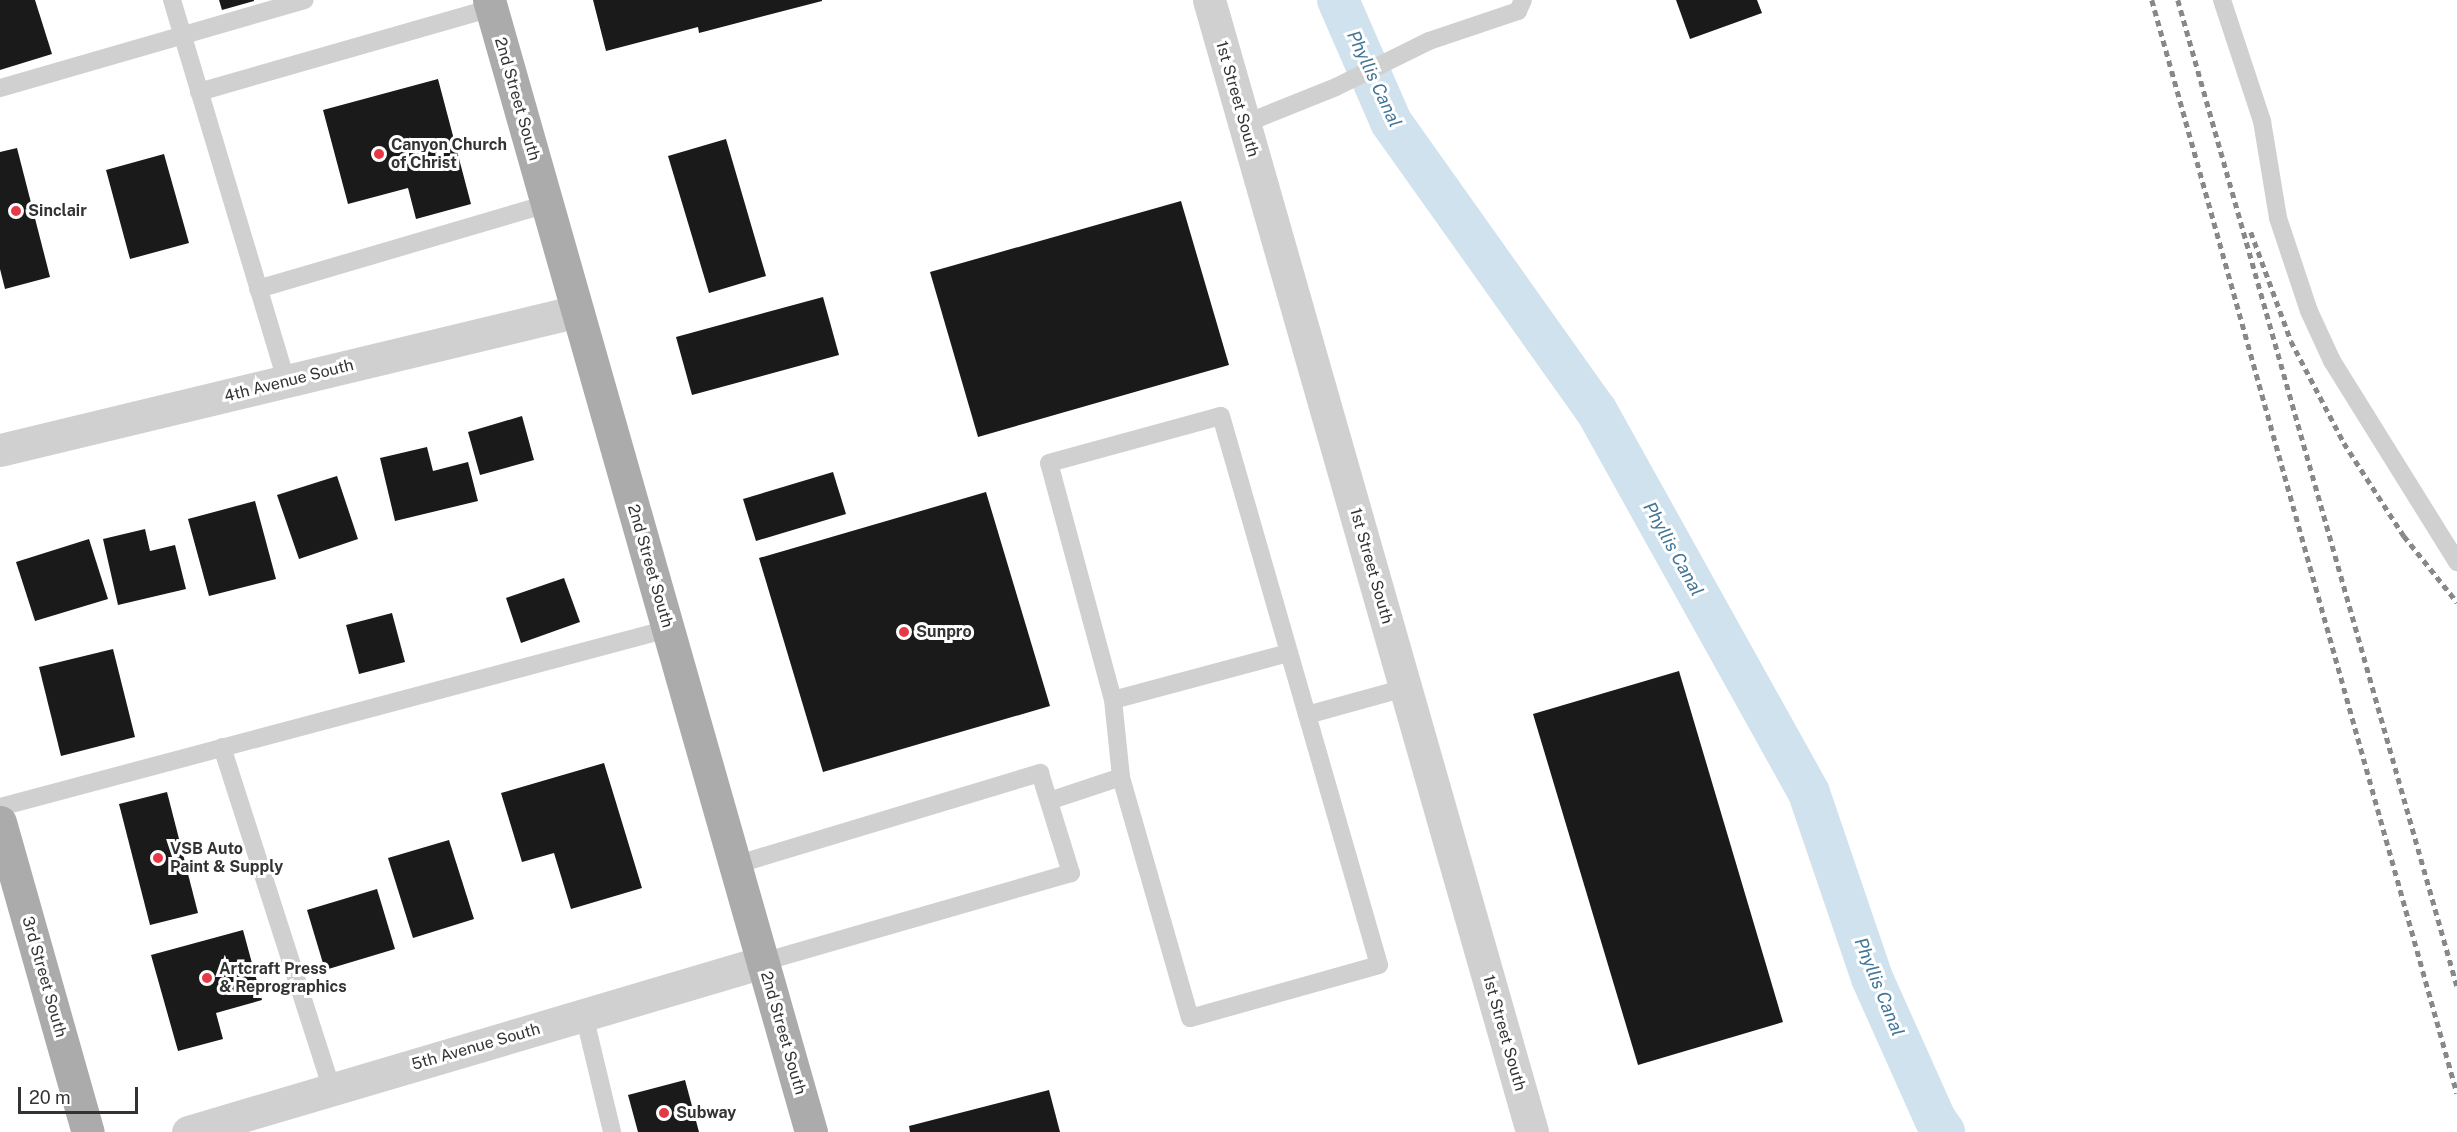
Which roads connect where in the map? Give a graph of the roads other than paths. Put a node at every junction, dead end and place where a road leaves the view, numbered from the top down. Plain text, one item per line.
1 (172, 0) edge
2 (305, 0) edge
3 (1209, 0) edge
4 (1523, 0) edge
5 (2222, 0) edge
6 (491, 4) edge
7 (183, 36) junction
8 (0, 88) edge
9 (199, 92) junction
10 (1244, 124) junction
11 (547, 204) junction
12 (258, 289) junction
13 (578, 311) junction
14 (286, 381) junction
15 (0, 450) edge
16 (2457, 562) edge
17 (668, 628) junction
18 (1289, 653) junction
19 (1406, 688) junction
20 (1113, 700) junction
21 (1307, 715) junction
22 (222, 747) junction
23 (1122, 777) junction
24 (1049, 801) junction
25 (0, 807) edge
26 (0, 822) edge
27 (735, 865) junction
28 (763, 962) junction
29 (584, 1015) junction
30 (332, 1089) junction
31 (88, 1132) edge
32 (188, 1132) edge
33 (612, 1132) edge
34 (811, 1132) edge
35 (1532, 1132) edge

1 - 7 lane
2 - 7 lane
3 - 10 street, 1st Street South
4 - 10 lane
5 - 16 lane
6 - 9 lane
6 - 11 main road, 2nd Street South
7 - 8 lane
7 - 9 lane
9 - 12 lane
10 - 19 street, 1st Street South
11 - 12 lane
11 - 13 main road, 2nd Street South
12 - 14 lane
13 - 14 street, 4th Avenue South
13 - 17 main road, 2nd Street South
14 - 15 street, 4th Avenue South
17 - 22 lane
17 - 27 main road, 2nd Street South
18 - 20 lane
18 - 20 lane
18 - 21 lane
19 - 21 lane
19 - 35 street, 1st Street South
20 - 23 lane
21 - 23 lane
22 - 25 lane
22 - 30 lane
23 - 24 lane
24 - 27 lane
24 - 28 lane
26 - 31 main road, 3rd Street South
27 - 28 main road, 2nd Street South
28 - 29 street, 5th Avenue South
28 - 34 main road, 2nd Street South
29 - 30 street, 5th Avenue South
29 - 33 lane
30 - 32 street, 5th Avenue South

